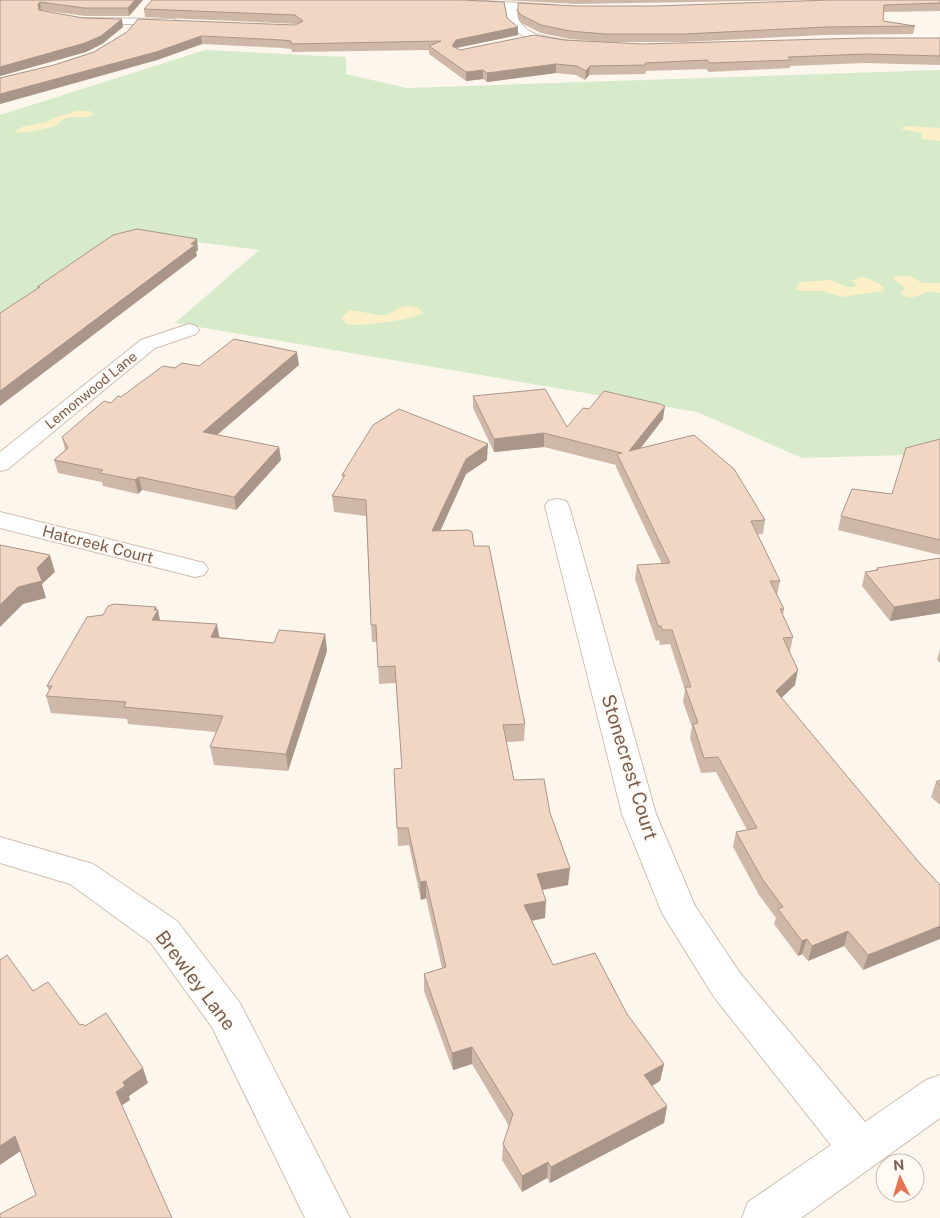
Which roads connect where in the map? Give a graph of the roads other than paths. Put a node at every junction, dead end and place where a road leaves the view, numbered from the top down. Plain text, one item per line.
1 (408, 0) edge
2 (141, 7) dead end
3 (511, 7) junction
4 (567, 9) edge
5 (69, 18) edge
6 (134, 20) junction
7 (188, 22) edge
8 (125, 35) edge
9 (535, 38) junction
10 (516, 41) edge
11 (576, 45) edge
12 (189, 330) dead end
13 (0, 464) edge
14 (557, 506) dead end
15 (0, 520) edge
16 (195, 569) dead end
17 (0, 850) edge
18 (940, 1094) edge
19 (860, 1148) junction
20 (328, 1218) edge
21 (764, 1218) edge

1 - 3 street
2 - 6 street
3 - 4 street
3 - 9 street
5 - 6 street
6 - 7 street
6 - 8 street
9 - 10 street
9 - 11 street
12 - 13 street, Lemonwood Lane
14 - 19 street, Stonecrest Court
15 - 16 street, Hatcreek Court
17 - 20 street, Brewley Lane
18 - 19 street
19 - 21 street

